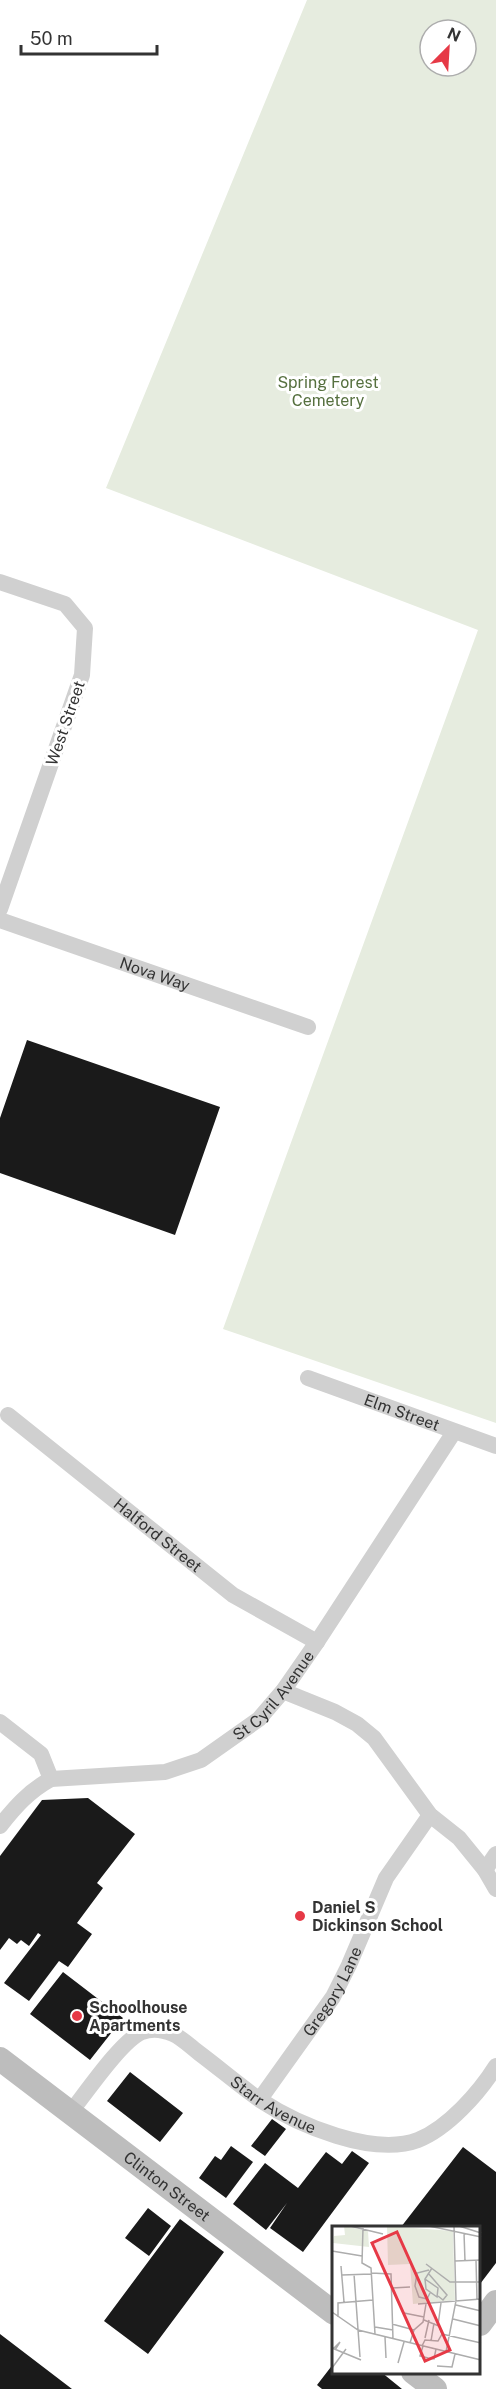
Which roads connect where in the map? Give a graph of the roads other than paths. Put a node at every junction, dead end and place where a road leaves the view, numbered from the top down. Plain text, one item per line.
1 (0, 582) edge
2 (0, 909) edge
3 (0, 920) edge
4 (308, 1027) dead end
5 (308, 1378) dead end
6 (8, 1415) dead end
7 (454, 1432) junction
8 (496, 1446) edge
9 (317, 1642) junction
10 (284, 1691) junction
11 (0, 1722) edge
12 (51, 1779) junction
13 (430, 1815) junction
14 (0, 1826) edge
15 (496, 1854) edge
16 (485, 1870) junction
17 (496, 1889) edge
18 (0, 2059) edge
19 (496, 2067) edge
20 (260, 2099) junction
21 (70, 2113) junction
22 (496, 2302) edge
23 (332, 2311) edge
24 (481, 2323) edge
25 (414, 2374) edge
26 (436, 2383) edge

1 - 2 street, West Street
3 - 4 street, Nova Way
5 - 7 street, Elm Street
6 - 9 street, Halford Street
7 - 8 street, Elm Street
7 - 9 street, St Cyril Avenue
9 - 10 street, St Cyril Avenue
10 - 12 street, St Cyril Avenue
10 - 13 street
11 - 12 street
12 - 14 street
13 - 16 street
13 - 20 street, Gregory Lane
15 - 16 street
16 - 17 street
18 - 21 street, Clinton Street
19 - 20 street, Starr Avenue
20 - 21 street, Starr Avenue
21 - 23 street, Clinton Street
22 - 24 street
25 - 26 street

